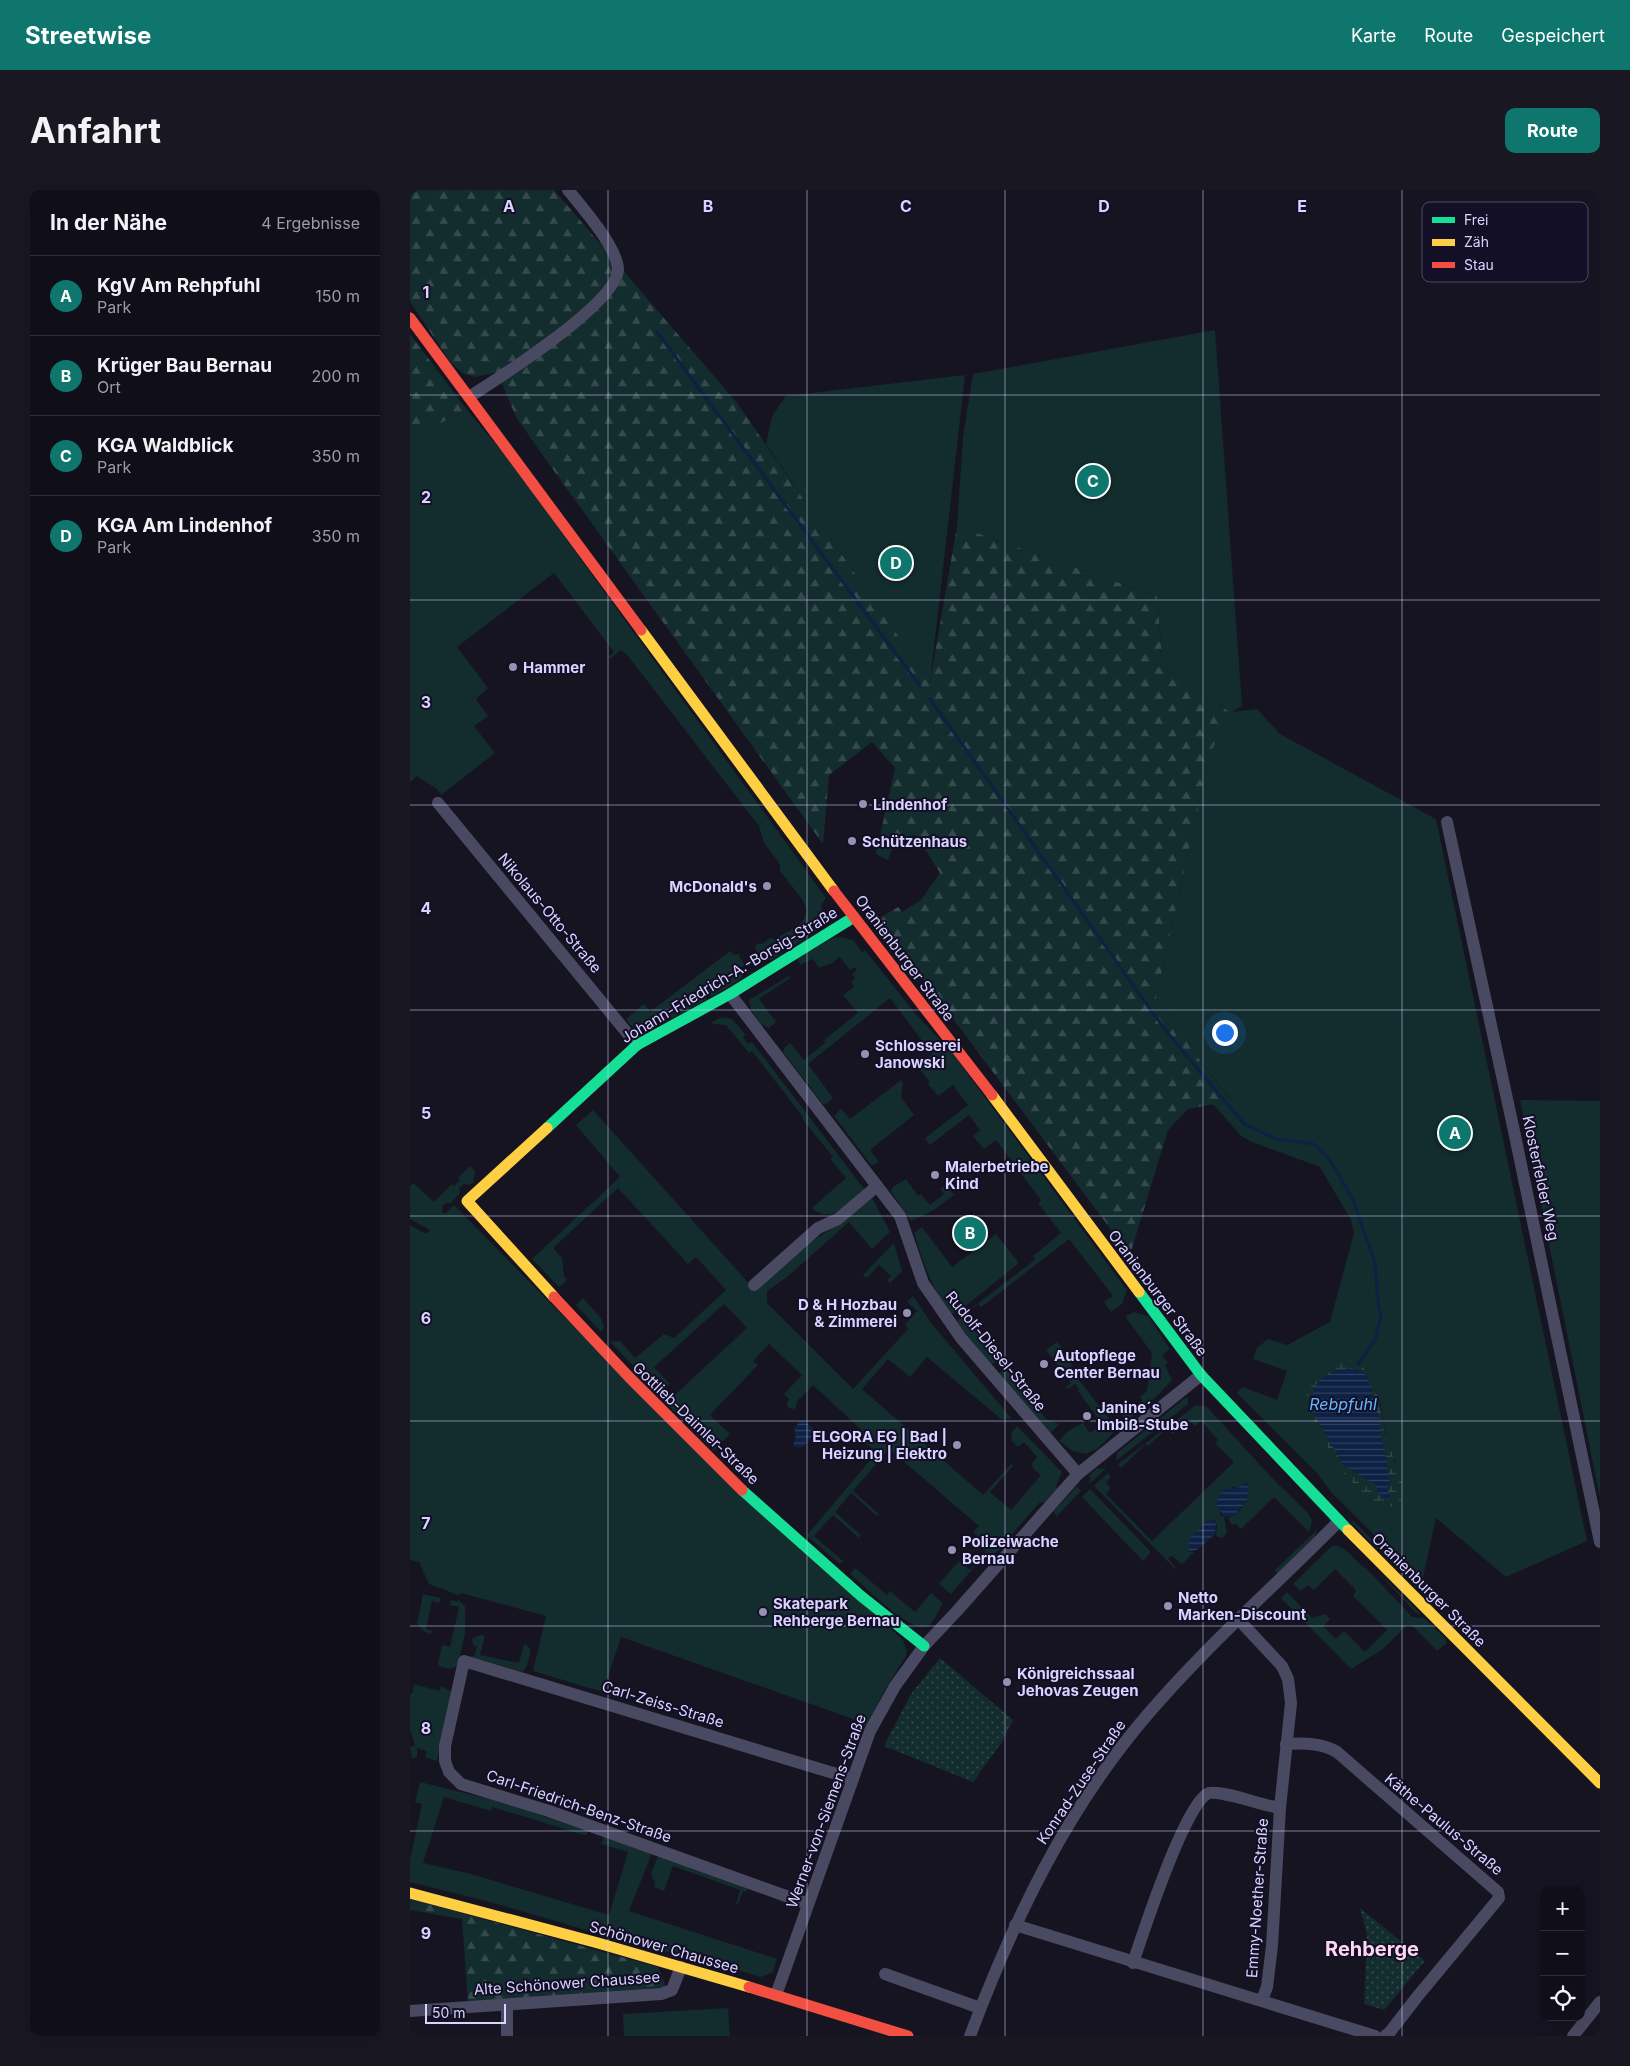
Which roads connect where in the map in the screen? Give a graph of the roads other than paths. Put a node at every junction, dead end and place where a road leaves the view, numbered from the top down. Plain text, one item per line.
1 (568, 190) edge
2 (410, 318) edge
3 (469, 397) junction
4 (438, 803) dead end
5 (1447, 822) dead end
6 (854, 917) junction
7 (730, 994) junction
8 (637, 1045) junction
9 (877, 1186) junction
10 (467, 1202) joint
11 (754, 1285) dead end
12 (1201, 1375) junction
13 (1078, 1474) junction
14 (1339, 1521) junction
15 (1600, 1542) edge
16 (1238, 1619) junction
17 (924, 1646) junction
18 (464, 1661) joint
19 (1286, 1744) junction
20 (853, 1779) junction
21 (1600, 1783) edge
22 (1280, 1808) junction
23 (410, 1893) edge
24 (808, 1904) junction
25 (1015, 1925) junction
26 (1134, 1962) junction
27 (682, 1967) junction
28 (885, 1974) dead end
29 (776, 1996) junction
30 (1262, 2000) junction
31 (1600, 2002) edge
32 (507, 2005) junction
33 (980, 2008) junction
34 (410, 2011) edge
35 (506, 2036) edge
36 (908, 2036) edge
37 (970, 2036) edge
38 (1376, 2036) edge
39 (1384, 2036) edge
40 (1573, 2036) edge

1 - 3 street
2 - 3 main road, Oranienburger Straße
3 - 6 main road, Oranienburger Straße
4 - 8 street, Nikolaus-Otto-Straße
5 - 15 street, Klosterfelder Weg
6 - 7 main road, Johann-Friedrich-A.-Borsig-Straße
6 - 12 main road, Oranienburger Straße
7 - 8 main road, Johann-Friedrich-A.-Borsig-Straße
7 - 9 street, Rudolf-Diesel-Straße
8 - 10 main road, Johann-Friedrich-A.-Borsig-Straße
9 - 11 street
9 - 13 street, Rudolf-Diesel-Straße
10 - 17 main road, Gottlieb-Daimler-Straße
12 - 13 street, Werner-von-Siemens-Straße
12 - 14 main road, Oranienburger Straße
13 - 17 street, Werner-von-Siemens-Straße
14 - 16 street, Konrad-Zuse-Straße
14 - 21 main road, Oranienburger Straße
16 - 19 street, Emmy-Noether-Straße
16 - 25 street, Konrad-Zuse-Straße
17 - 20 street, Werner-von-Siemens-Straße
18 - 20 street, Carl-Zeiss-Straße
18 - 24 street, Carl-Friedrich-Benz-Straße
19 - 22 street, Emmy-Noether-Straße
19 - 39 street, Käthe-Paulus-Straße
20 - 24 street, Werner-von-Siemens-Straße
22 - 26 street
22 - 30 street, Emmy-Noether-Straße
23 - 27 main road, Schönower Chaussee
24 - 29 street, Werner-von-Siemens-Straße
25 - 26 street, Emmy-Noether-Straße
25 - 33 street, Konrad-Zuse-Straße
26 - 30 street, Emmy-Noether-Straße
27 - 29 main road, Schönower Chaussee
27 - 32 street, Alte Schönower Chaussee
28 - 33 street
29 - 36 main road, Schönower Chaussee
30 - 38 street
31 - 40 street
32 - 34 street, Alte Schönower Chaussee
32 - 35 street
33 - 37 street, Konrad-Zuse-Straße

